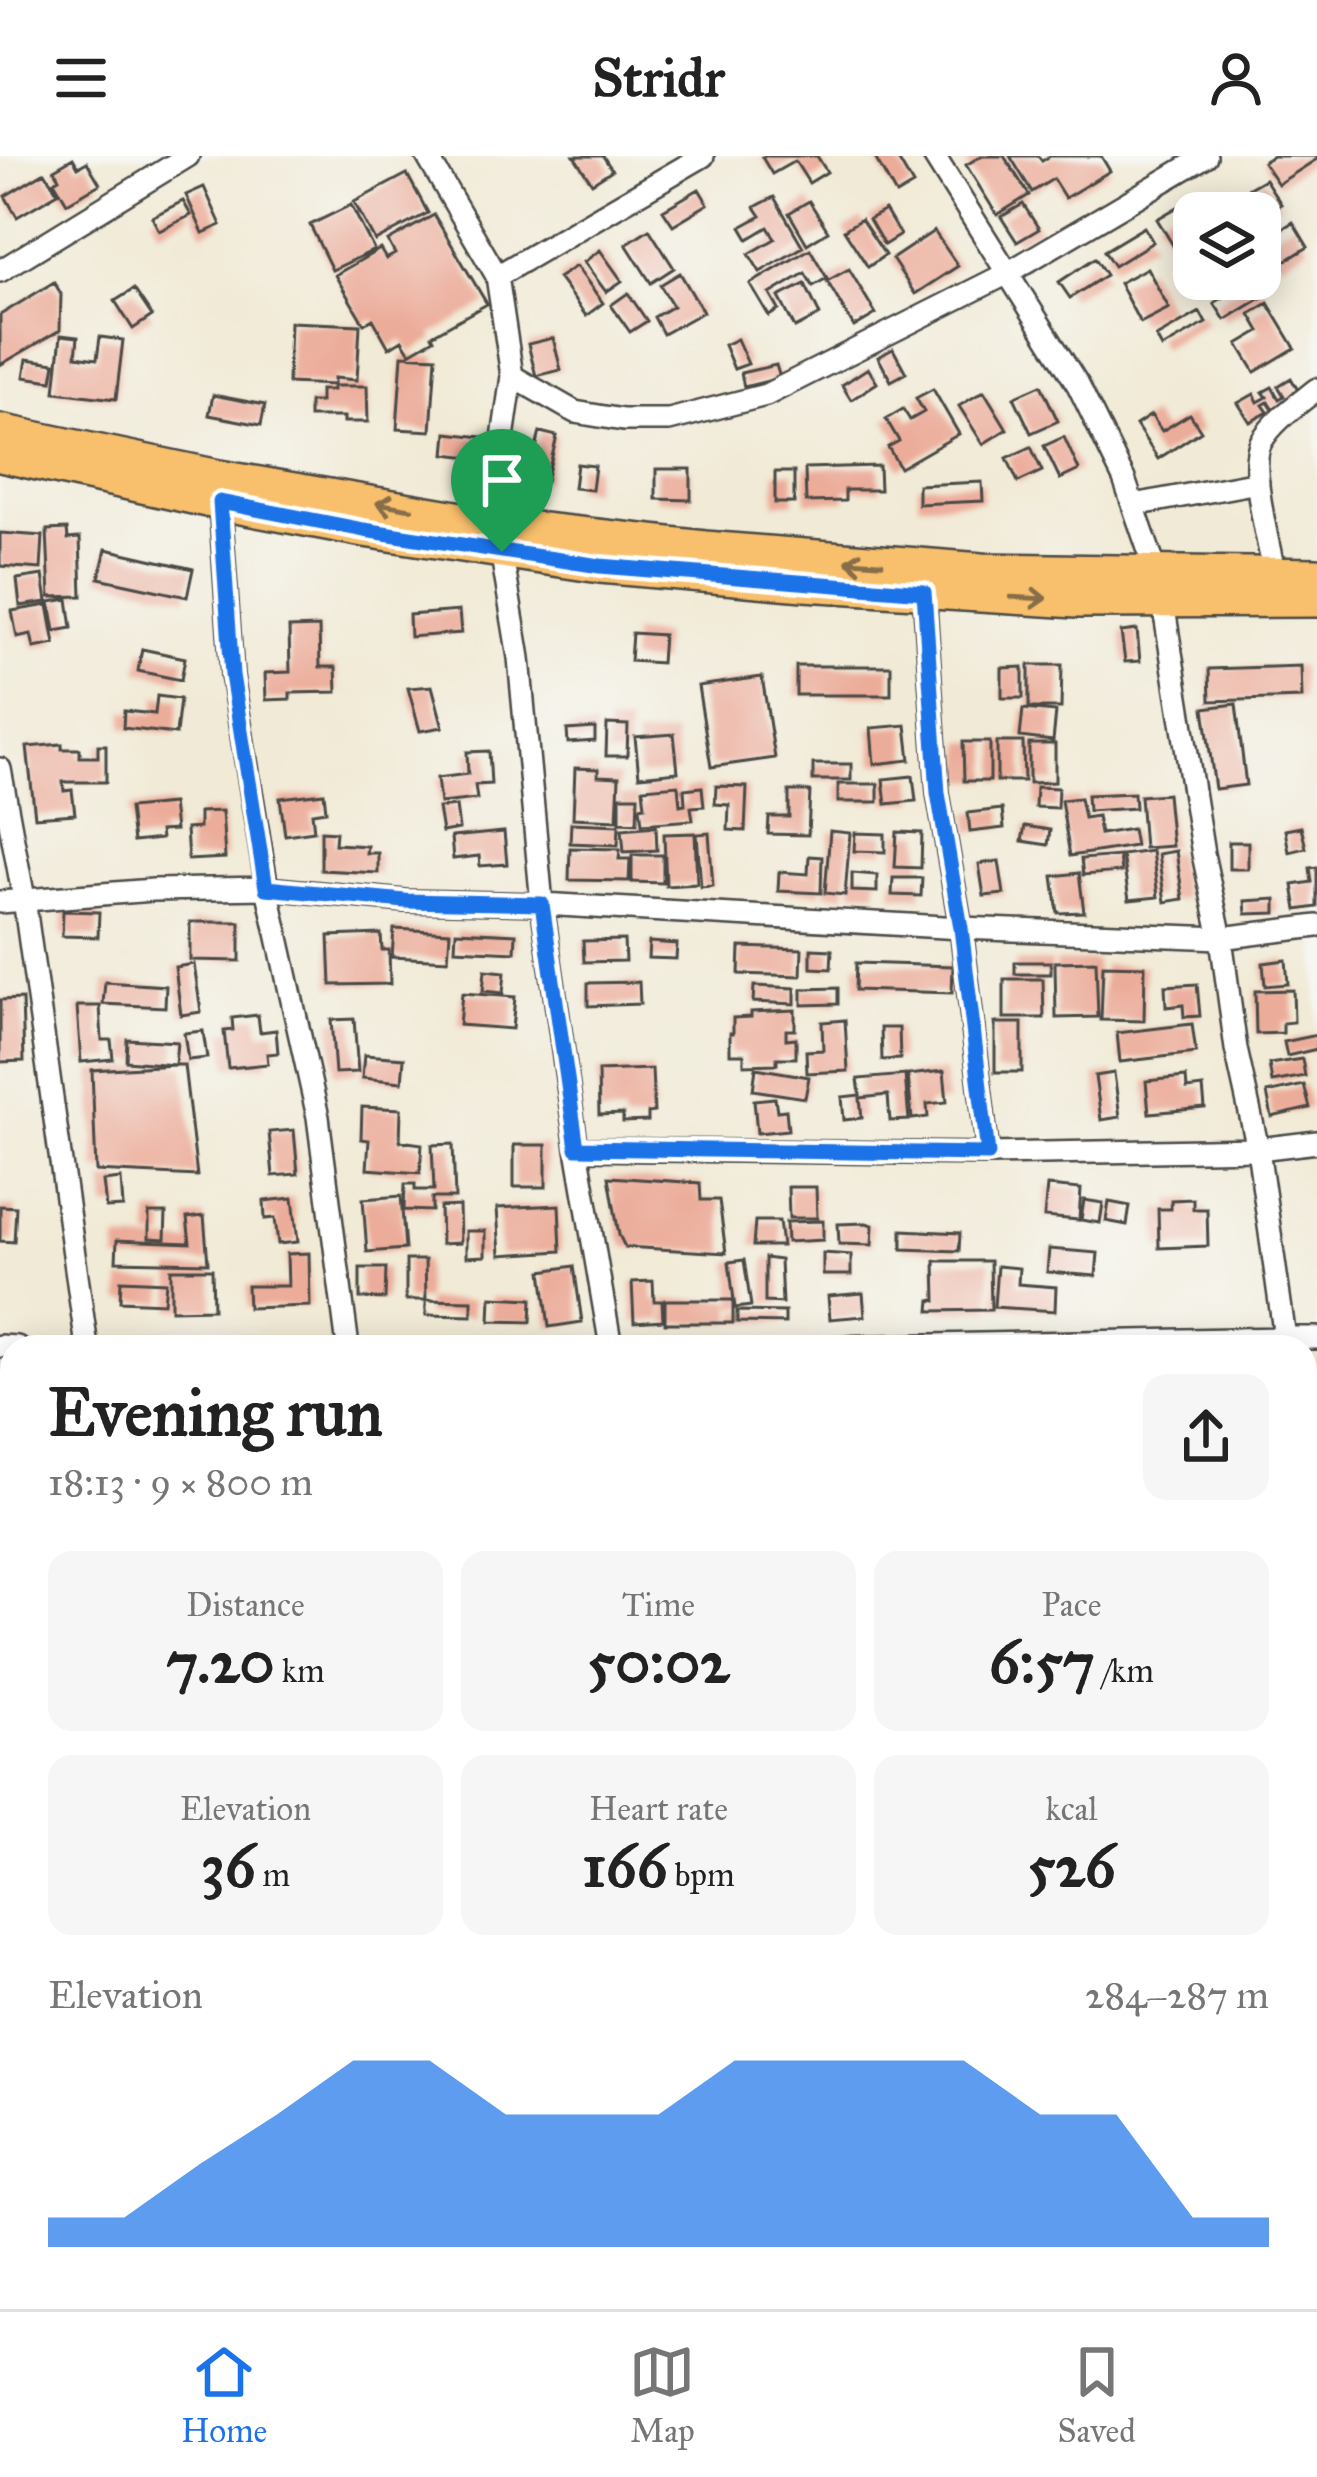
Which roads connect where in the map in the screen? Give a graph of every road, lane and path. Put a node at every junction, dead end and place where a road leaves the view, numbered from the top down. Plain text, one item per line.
1 (188, 156) edge
2 (427, 156) edge
3 (703, 156) edge
4 (934, 156) edge
5 (1206, 156) edge
6 (0, 271) edge
7 (1006, 274) junction
8 (497, 276) junction
9 (512, 376) junction
10 (1317, 389) edge
11 (0, 431) edge
12 (0, 455) edge
13 (1258, 482) junction
14 (220, 502) junction
15 (1134, 505) junction
16 (500, 539) junction
17 (1275, 575) junction
18 (1317, 575) edge
19 (1160, 588) junction
20 (924, 592) junction
21 (1317, 600) edge
22 (0, 770) edge
23 (266, 888) junction
24 (24, 899) junction
25 (0, 902) edge
26 (542, 904) junction
27 (1317, 926) edge
28 (961, 928) junction
29 (1221, 938) junction
30 (1317, 1142) edge
31 (577, 1148) junction
32 (1258, 1149) junction
33 (988, 1154) junction
34 (85, 1335) edge
35 (347, 1335) edge
36 (609, 1335) edge
37 (1285, 1335) edge

1 - 6 street
2 - 8 street
3 - 8 street
4 - 7 street
5 - 7 street
7 - 9 street
7 - 15 street
8 - 9 street
9 - 16 street
10 - 13 street
16 -> 11 main road
12 - 14 main road
13 - 15 street
13 - 17 street
14 - 16 main road
14 - 23 street
15 - 19 street
19 -> 16 main road
16 - 20 main road
16 - 26 street
17 - 18 main road
17 - 19 main road
20 -> 19 main road
19 - 21 main road
19 - 29 street
20 - 28 street
22 - 24 street
23 - 24 street
23 - 26 street
23 - 35 street
24 - 25 street
24 - 34 street
26 - 28 street
26 - 31 street
27 - 29 street
28 - 29 street
28 - 33 street
29 - 32 street
30 - 32 street
31 - 33 street
31 - 36 street
32 - 33 street
32 - 37 street

